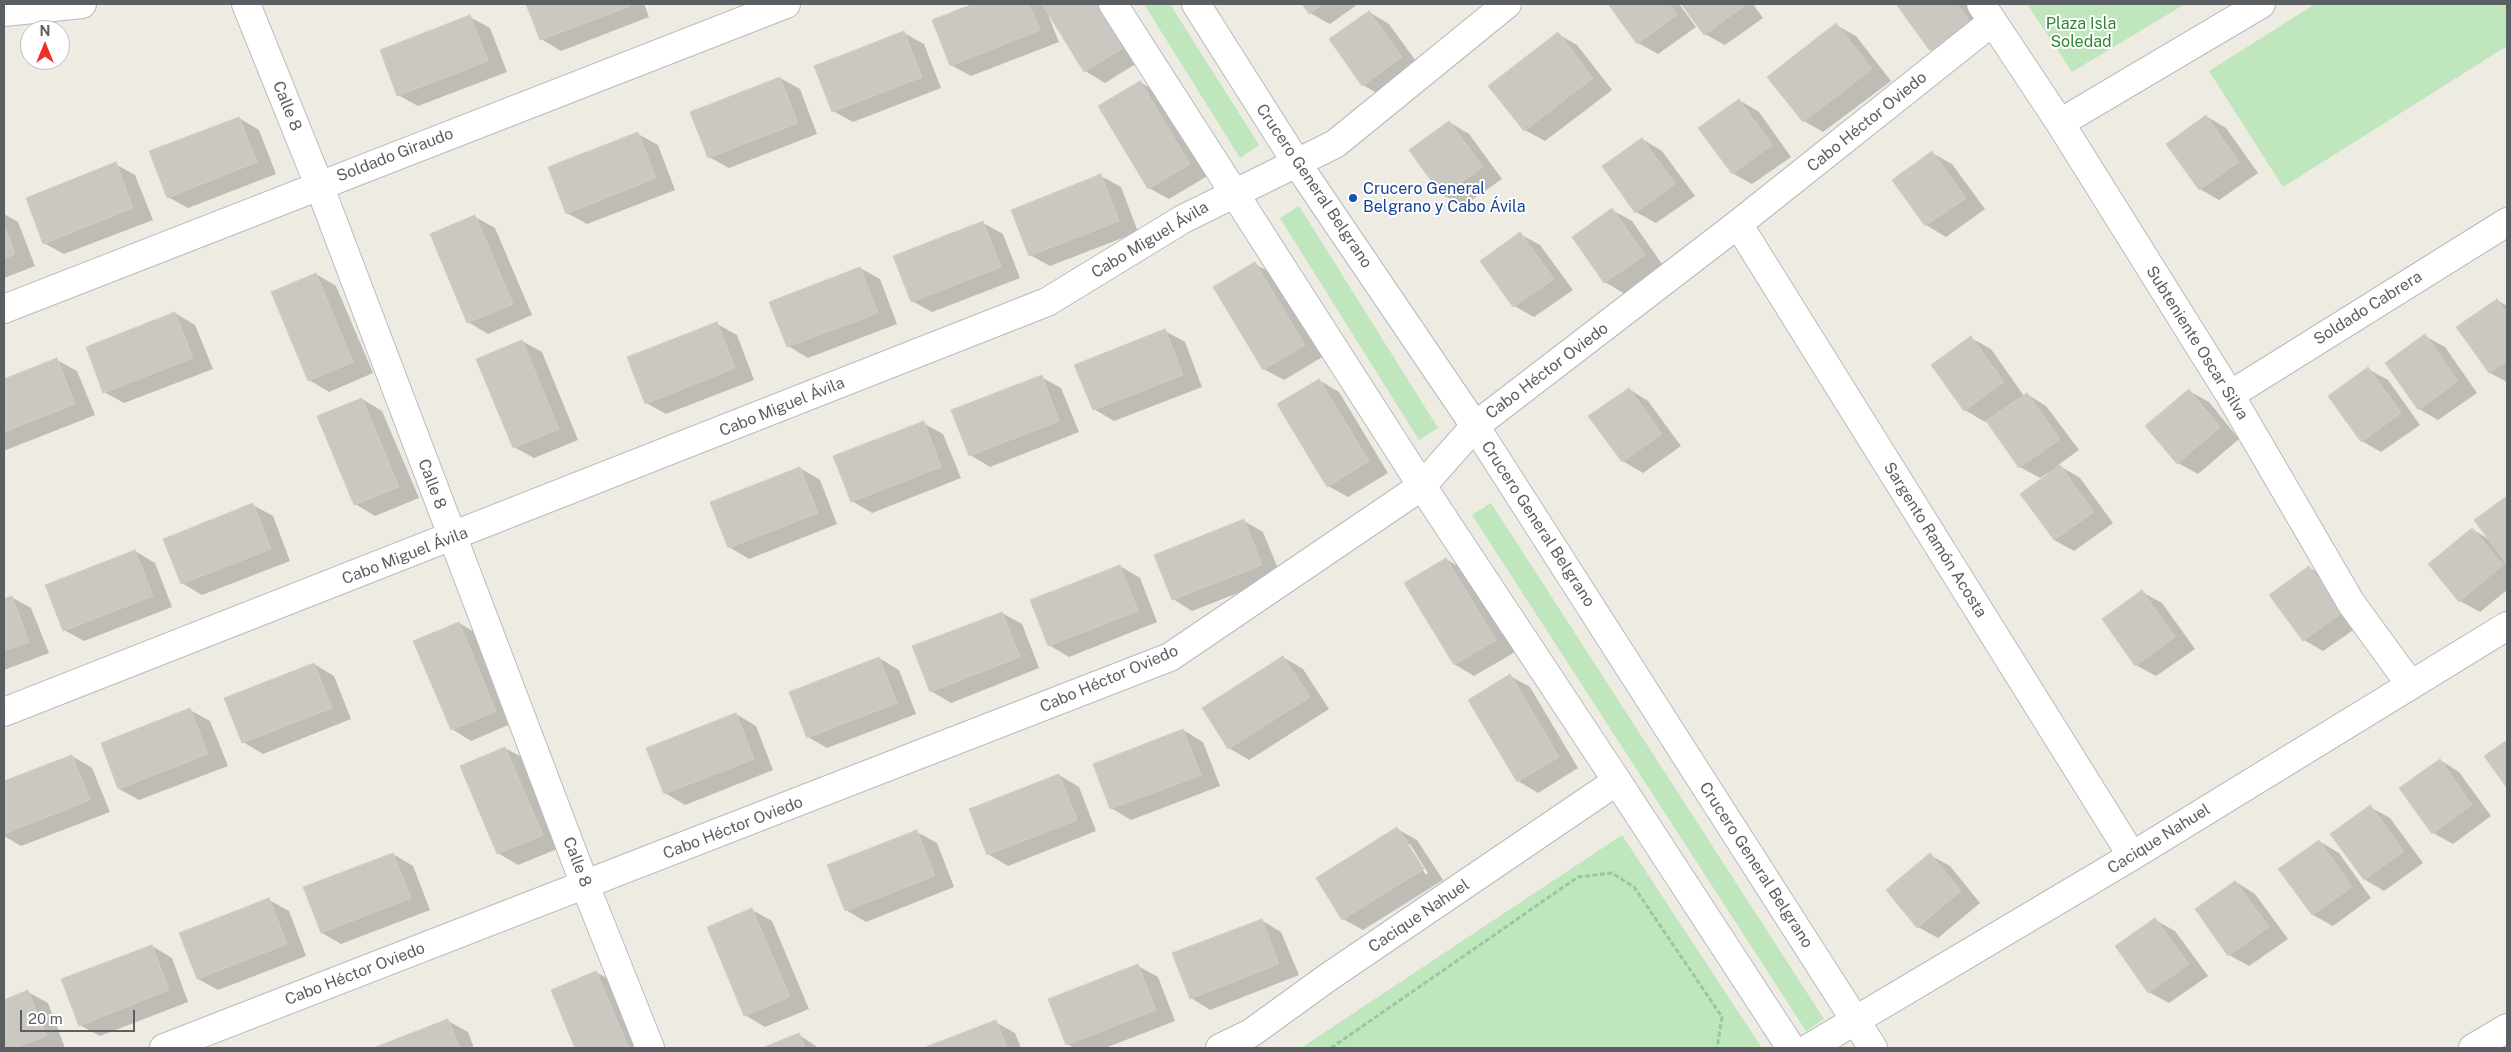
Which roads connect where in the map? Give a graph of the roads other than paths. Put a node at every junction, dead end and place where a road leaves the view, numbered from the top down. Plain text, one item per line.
1 (82, 4) edge
2 (246, 4) edge
3 (786, 4) edge
4 (1113, 4) edge
5 (1196, 4) edge
6 (1507, 4) edge
7 (2262, 4) edge
8 (4, 12) edge
9 (1987, 13) edge
10 (2060, 123) junction
11 (1296, 162) junction
12 (319, 185) junction
13 (1235, 191) junction
14 (2507, 222) edge
15 (1738, 224) junction
16 (4, 309) edge
17 (2230, 395) junction
18 (1475, 426) junction
19 (1422, 486) junction
20 (453, 537) junction
21 (2507, 626) edge
22 (2410, 684) junction
23 (4, 712) edge
24 (1618, 781) junction
25 (2132, 856) junction
26 (585, 885) junction
27 (1856, 1022) junction
28 (2507, 1028) edge
29 (164, 1048) edge
30 (650, 1048) edge
31 (1220, 1048) edge
32 (1791, 1048) edge
33 (1809, 1048) edge
34 (1873, 1048) edge
35 (2473, 1048) edge

1 - 8 street
2 - 12 street, Calle 8
3 - 12 street, Soldado Giraudo
4 - 13 street
5 - 11 street, Crucero General Belgrano
6 - 11 street, Cabo Miguel Ávila
7 - 10 street
9 - 10 street, Subteniente Oscar Silva
9 - 15 street, Cabo Héctor Oviedo
10 - 17 street, Subteniente Oscar Silva
11 - 13 street, Cabo Miguel Ávila
11 - 18 street, Crucero General Belgrano
12 - 16 street, Soldado Giraudo
12 - 20 street, Calle 8
13 - 19 street
13 - 20 street, Cabo Miguel Ávila
14 - 17 street, Soldado Cabrera
15 - 18 street, Cabo Héctor Oviedo
15 - 25 street, Sargento Ramón Acosta
17 - 22 street, Subteniente Oscar Silva
18 - 19 street, Cabo Héctor Oviedo
18 - 27 street, Crucero General Belgrano
19 - 24 street
19 - 26 street, Cabo Héctor Oviedo
20 - 23 street, Cabo Miguel Ávila
20 - 26 street, Calle 8
21 - 22 street, Cacique Nahuel
22 - 25 street, Cacique Nahuel
24 - 31 street, Cacique Nahuel
24 - 32 street
25 - 27 street, Cacique Nahuel
26 - 29 street, Cabo Héctor Oviedo
26 - 30 street, Calle 8
27 - 33 street, Cacique Nahuel
27 - 34 street, Crucero General Belgrano
28 - 35 street

